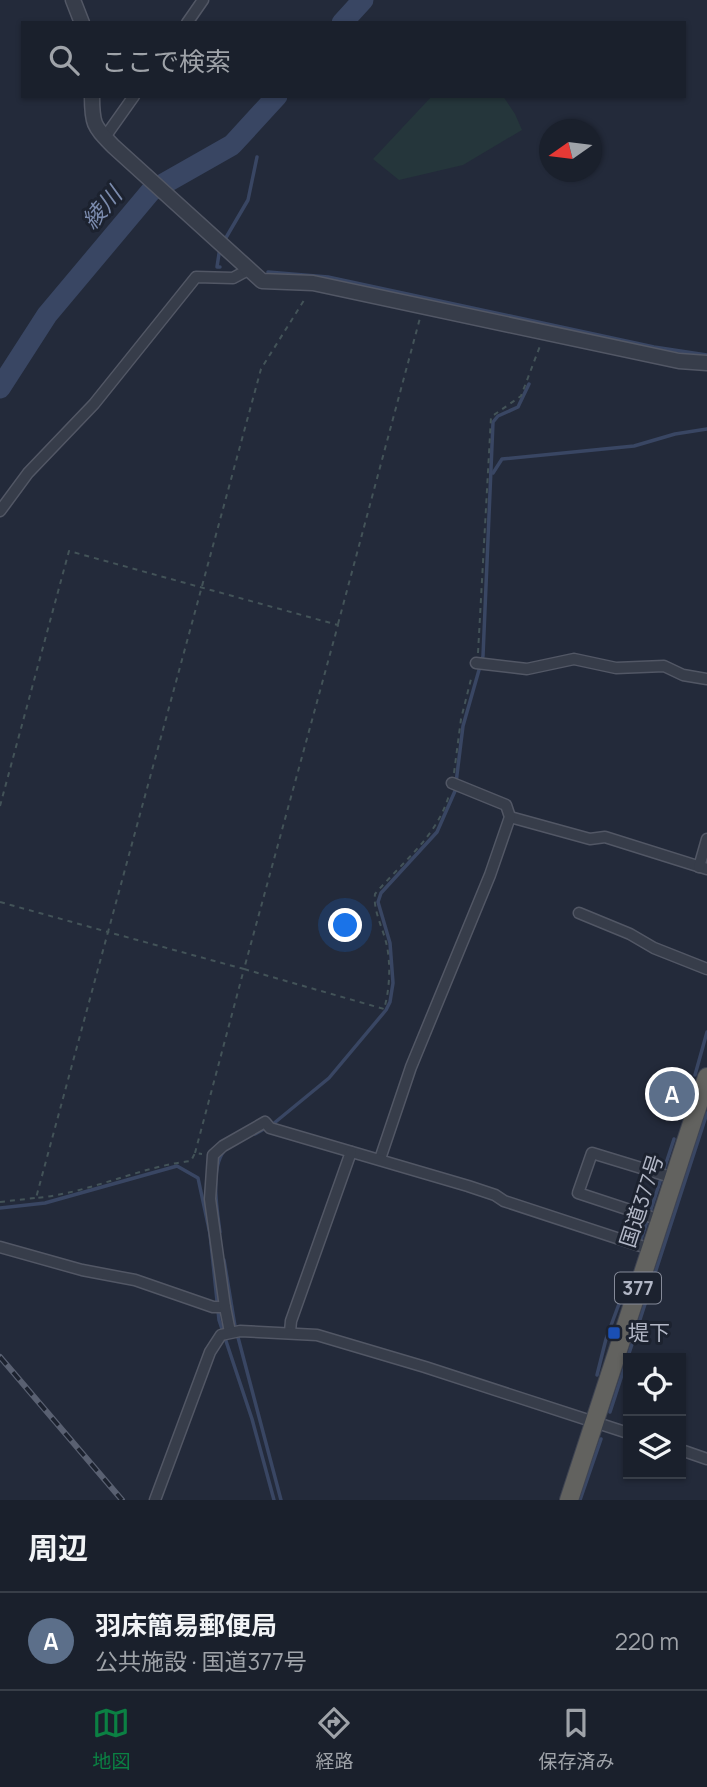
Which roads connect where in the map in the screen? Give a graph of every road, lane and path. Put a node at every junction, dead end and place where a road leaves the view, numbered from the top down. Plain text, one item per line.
1 (74, 0) edge
2 (203, 0) edge
3 (81, 21) edge
4 (188, 21) edge
5 (92, 98) edge
6 (133, 98) edge
7 (109, 142) junction
8 (246, 266) junction
9 (313, 284) junction
10 (423, 307) junction
11 (545, 332) junction
12 (707, 363) edge
13 (0, 511) edge
14 (202, 588) junction
15 (338, 625) junction
16 (480, 663) junction
17 (707, 679) edge
18 (455, 784) junction
19 (0, 806) edge
20 (510, 817) junction
21 (707, 839) edge
22 (703, 868) edge
23 (0, 902) edge
24 (579, 913) dead end
25 (108, 932) junction
26 (244, 969) junction
27 (707, 969) edge
28 (707, 1077) edge
29 (351, 1152) junction
30 (195, 1153) junction
31 (213, 1155) junction
32 (380, 1159) junction
33 (665, 1176) junction
34 (36, 1198) junction
35 (0, 1202) edge
36 (652, 1217) junction
37 (0, 1247) edge
38 (650, 1249) junction
39 (219, 1307) junction
40 (290, 1332) junction
41 (230, 1333) junction
42 (594, 1422) junction
43 (623, 1431) edge
44 (686, 1452) edge
45 (707, 1459) edge
46 (155, 1500) edge
47 (569, 1500) edge

1 - 3 street
2 - 4 street
5 - 7 street
6 - 7 street
7 - 8 street
8 - 9 street
8 - 13 street
9 - 10 street
9 - 14 path
10 - 11 street
10 - 15 path
11 - 12 street
11 - 16 path
14 - 15 path
14 - 19 path
14 - 25 path
15 - 26 path
16 - 17 street
16 - 18 path
18 - 20 street
18 - 26 path
20 - 22 street
20 - 32 street
21 - 22 street
23 - 25 path
24 - 27 street
25 - 26 path
25 - 34 path
26 - 30 path
28 - 33 highway, 国道377号 / 377
29 - 31 street
29 - 32 street
29 - 40 street
30 - 31 path
30 - 34 path
31 - 39 street
32 - 38 street
33 - 36 highway, 国道377号 / 377
33 - 36 street
34 - 35 path
36 - 38 highway, 国道377号 / 377
37 - 39 street
38 - 42 highway, 国道377号 / 377
39 - 41 street
40 - 41 street
40 - 42 street
41 - 46 street
42 - 43 street
42 - 47 highway, 国道377号 / 377
44 - 45 street

